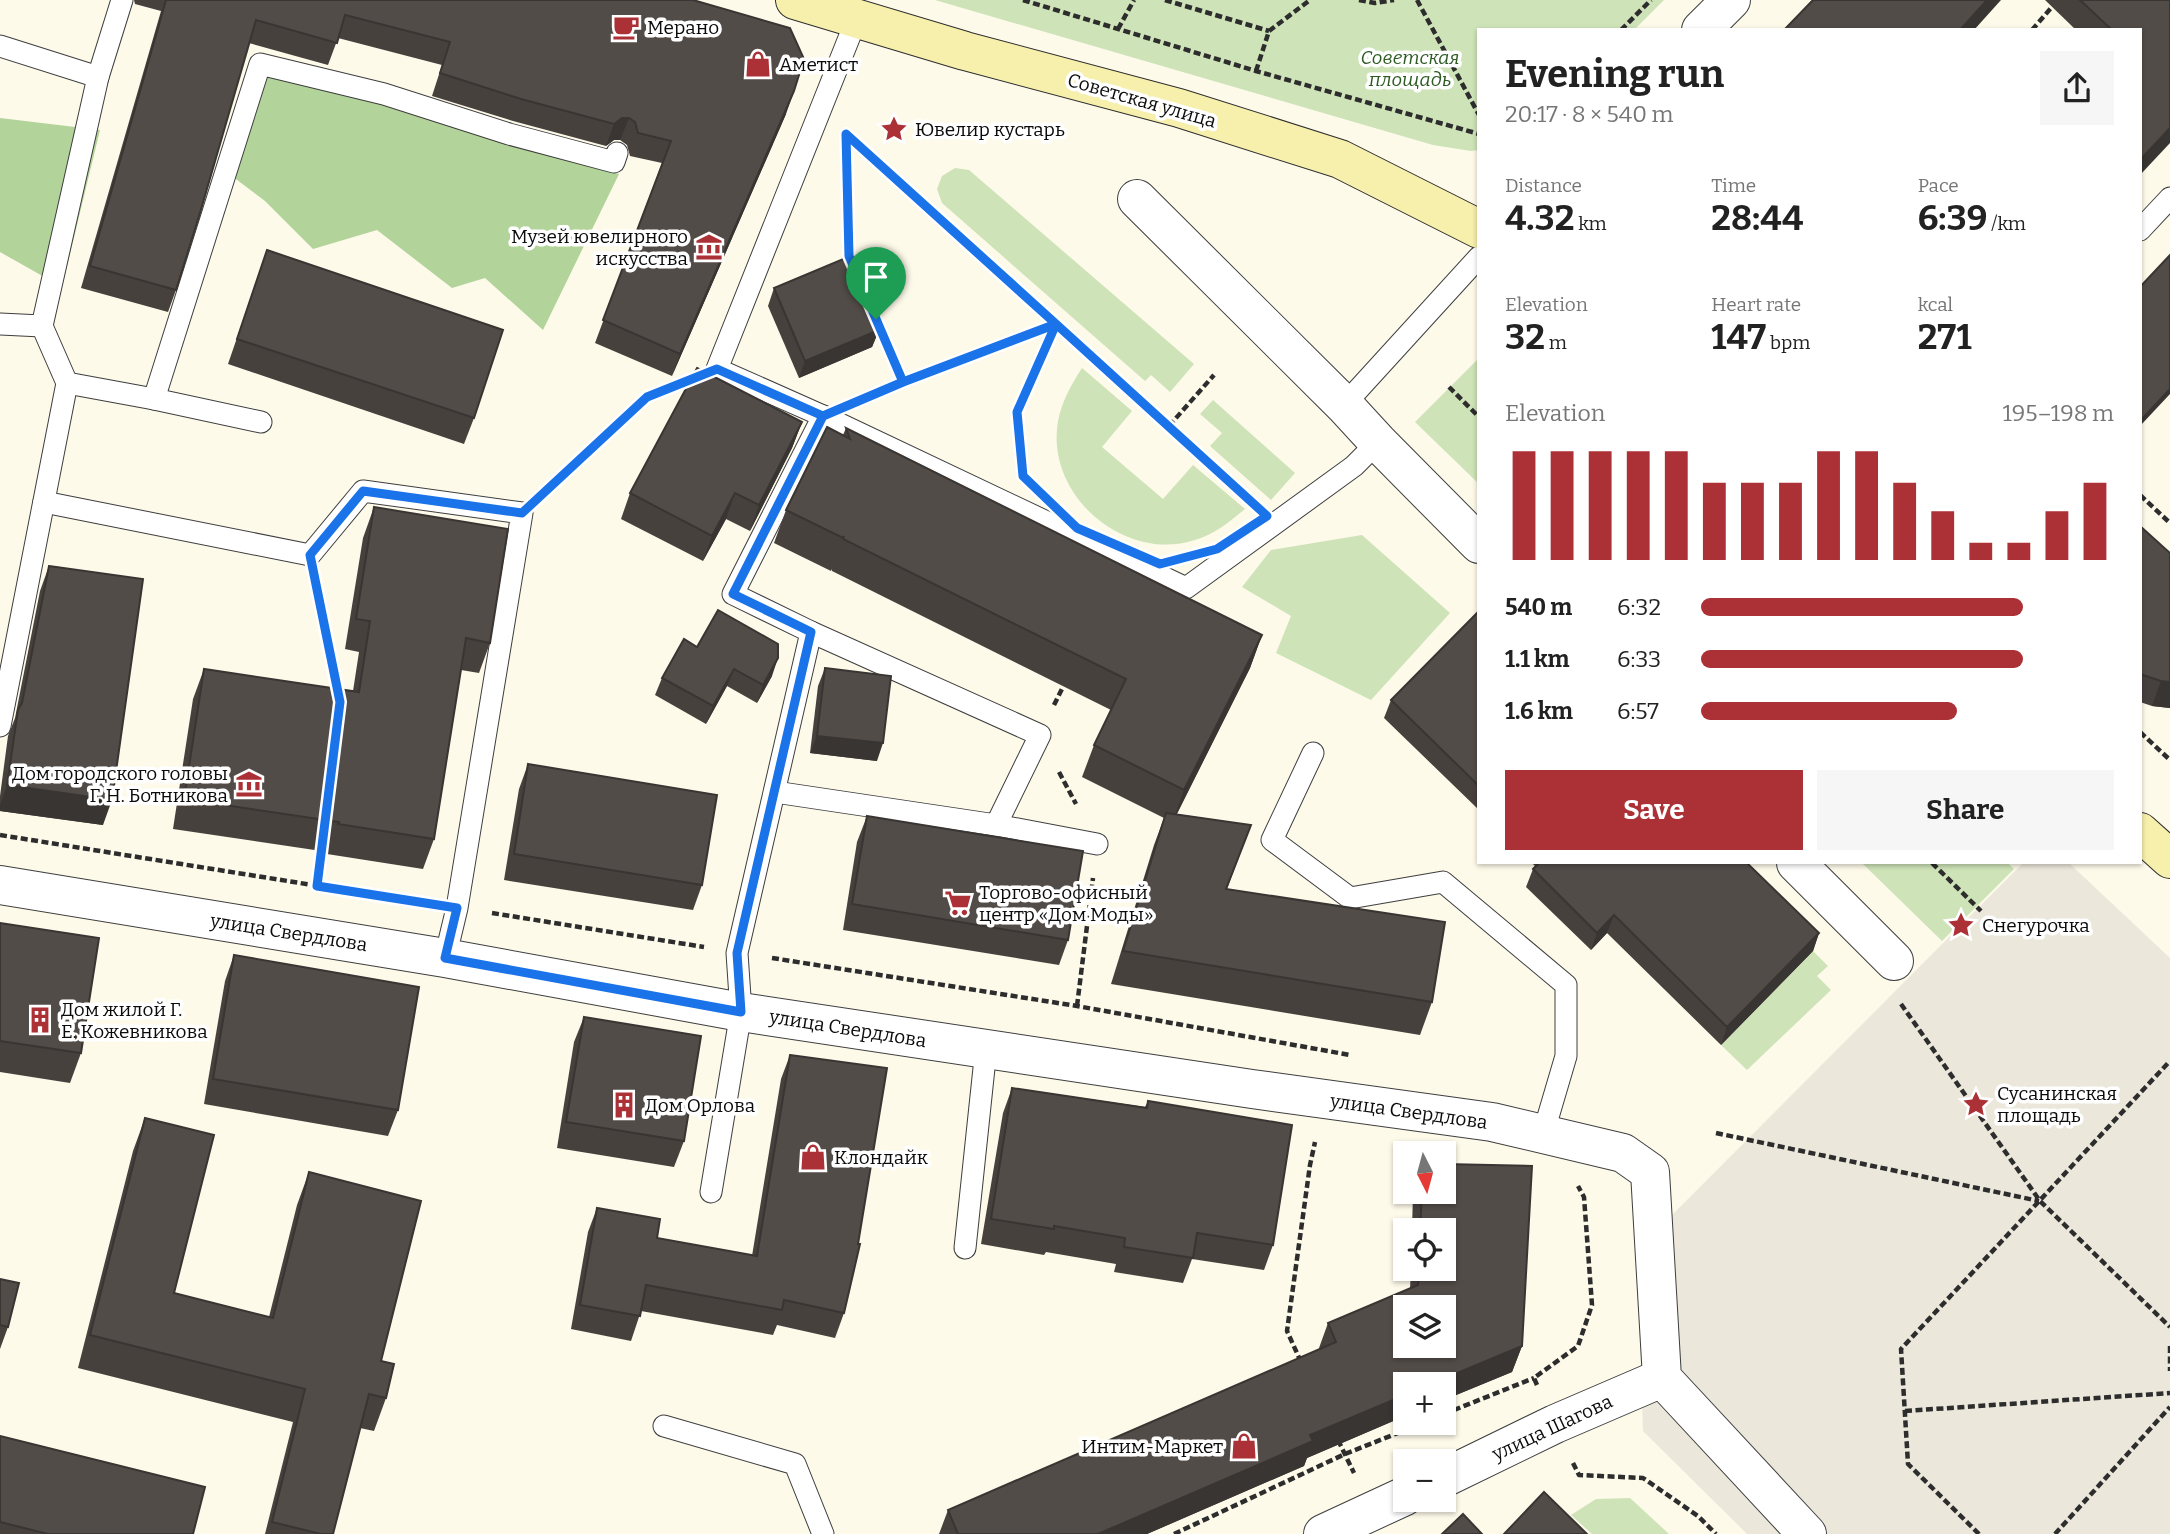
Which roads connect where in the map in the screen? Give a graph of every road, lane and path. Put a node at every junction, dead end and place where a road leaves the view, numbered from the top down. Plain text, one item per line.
1 (122, 0) edge
2 (795, 0) edge
3 (1023, 0) edge
4 (1134, 0) edge
5 (1165, 0) edge
6 (1310, 0) edge
7 (1359, 0) edge
8 (1394, 0) edge
9 (1417, 0) edge
10 (1651, 0) edge
11 (1731, 0) edge
12 (2058, 0) edge
13 (857, 18) junction
14 (1623, 28) edge
15 (1703, 28) edge
16 (2034, 28) edge
17 (1118, 29) junction
18 (1269, 32) junction
19 (0, 46) edge
20 (1256, 71) junction
21 (98, 77) junction
22 (1477, 111) edge
23 (1477, 133) edge
24 (617, 153) edge
25 (2170, 198) edge
26 (1137, 199) dead end
27 (1477, 228) edge
28 (2142, 228) edge
29 (1477, 259) edge
30 (0, 324) edge
31 (1056, 324) junction
32 (41, 326) junction
33 (717, 369) junction
34 (1214, 375) dead end
35 (903, 382) junction
36 (67, 383) junction
37 (1449, 387) dead end
38 (154, 399) junction
39 (1344, 405) junction
40 (1477, 415) edge
41 (823, 416) junction
42 (261, 422) dead end
43 (1169, 426) junction
44 (1378, 442) junction
45 (1023, 476) dead end
46 (2142, 497) edge
47 (44, 502) junction
48 (1257, 507) dead end
49 (522, 513) junction
50 (2170, 523) edge
51 (1477, 542) edge
52 (310, 555) junction
53 (811, 632) junction
54 (340, 702) edge
55 (0, 726) edge
56 (2142, 734) edge
57 (1313, 753) dead end
58 (2170, 760) edge
59 (775, 792) junction
60 (996, 825) junction
61 (324, 833) edge
62 (2142, 834) edge
63 (0, 835) edge
64 (1097, 844) dead end
65 (2170, 859) edge
66 (1797, 864) edge
67 (1933, 864) edge
68 (0, 885) edge
69 (317, 886) junction
70 (457, 908) junction
71 (1981, 911) dead end
72 (737, 953) junction
73 (445, 958) junction
74 (1894, 961) dead end
75 (1897, 999) dead end
76 (741, 1012) junction
77 (986, 1049) junction
78 (1350, 1055) dead end
79 (2170, 1061) edge
80 (1716, 1133) dead end
81 (1543, 1134) junction
82 (1315, 1141) dead end
83 (1577, 1184) dead end
84 (711, 1192) dead end
85 (2040, 1201) junction
86 (965, 1248) dead end
87 (2170, 1327) edge
88 (2170, 1346) edge
89 (1304, 1368) edge
90 (2170, 1371) edge
91 (1534, 1378) junction
92 (1662, 1378) junction
93 (2170, 1393) edge
94 (2170, 1407) edge
95 (1456, 1409) edge
96 (1905, 1412) junction
97 (1555, 1424) junction
98 (664, 1426) dead end
99 (1334, 1430) edge
100 (1393, 1435) edge
101 (1345, 1454) junction
102 (1456, 1472) edge
103 (1393, 1502) edge
104 (1371, 1512) junction
105 (823, 1534) edge
106 (1174, 1534) edge
107 (1323, 1534) edge
108 (1716, 1534) edge
109 (1807, 1534) edge
110 (1979, 1534) edge
111 (2055, 1534) edge

1 - 21 lane
2 - 13 main road, Советская улица
3 - 17 path
4 - 17 path
5 - 18 path
6 - 18 path
7 - 8 path
9 - 22 path
10 - 14 path
11 - 15 street
12 - 16 path
13 - 27 main road, Советская улица
13 - 33 lane
17 - 20 path
18 - 20 path
19 - 21 lane
20 - 23 path
21 - 32 lane
24 - 38 lane
25 - 28 lane
26 - 39 street
29 - 39 lane
30 - 32 lane
31 - 35 path
31 - 35 path
31 - 43 path
31 - 45 path
32 - 36 lane
33 - 41 lane
33 - 49 path
34 - 43 path
35 - 41 path
36 - 38 lane
36 - 47 lane
37 - 40 path
38 - 42 lane
39 - 44 street
41 - 44 lane
41 - 53 lane
43 - 48 path
44 - 51 street
46 - 50 path
47 - 52 lane
47 - 55 lane
49 - 52 lane
49 - 70 lane
52 - 54 path
53 - 59 lane
53 - 60 lane
56 - 58 path
57 - 81 lane
59 - 60 lane
59 - 72 lane
60 - 64 lane
61 - 69 path
62 - 65 main road
63 - 69 path
66 - 74 street
67 - 71 path
68 - 73 street, улица Свердлова
69 - 70 path
70 - 72 path
70 - 73 lane
72 - 76 lane
72 - 78 path
73 - 76 street, улица Свердлова
75 - 85 path
76 - 77 street, улица Свердлова
76 - 84 lane
77 - 81 street, улица Свердлова
77 - 86 lane
79 - 85 path
80 - 85 path
81 - 92 street, улица Свердлова
82 - 89 path
83 - 91 path
85 - 87 path
85 - 96 path
88 - 90 path
91 - 95 path
91 - 97 path
92 - 97 street, улица Шагова
92 - 109 street
93 - 96 path
94 - 111 path
96 - 110 path
97 - 102 street, улица Шагова
97 - 108 path
98 - 105 lane
99 - 101 path
100 - 101 path
101 - 104 path
101 - 106 path
103 - 104 street
104 - 107 street

